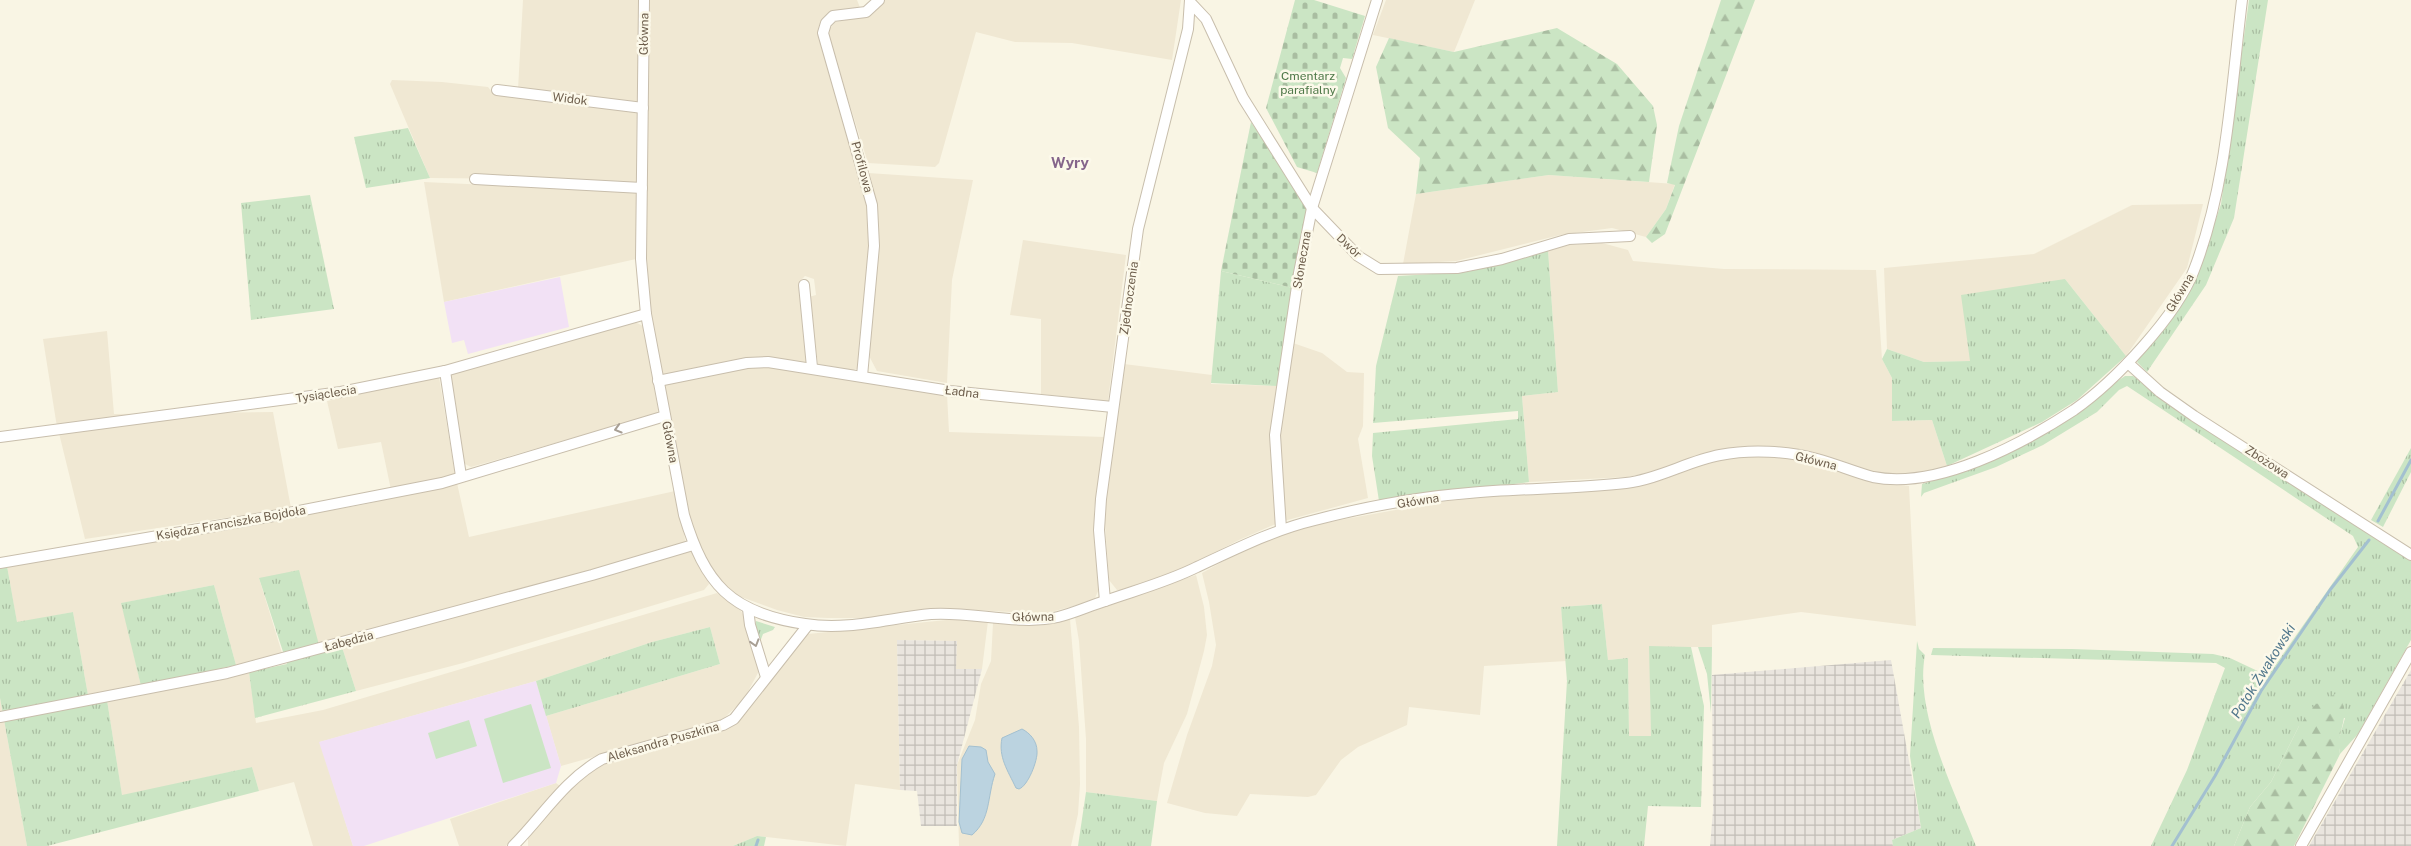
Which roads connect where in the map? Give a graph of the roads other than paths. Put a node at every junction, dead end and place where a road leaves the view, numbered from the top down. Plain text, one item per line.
1 (644, 0) edge
2 (879, 0) edge
3 (1377, 0) edge
4 (2242, 0) edge
5 (1190, 1) edge
6 (498, 90) dead end
7 (643, 108) junction
8 (475, 179) dead end
9 (642, 188) junction
10 (1312, 208) junction
11 (1630, 236) dead end
12 (804, 285) dead end
13 (646, 314) junction
14 (2128, 363) junction
15 (812, 367) junction
16 (445, 371) junction
17 (862, 376) junction
18 (658, 381) junction
19 (1113, 408) junction
20 (665, 416) junction
21 (0, 437) edge
22 (462, 476) junction
23 (1282, 529) junction
24 (693, 545) junction
25 (2411, 555) edge
26 (0, 563) edge
27 (1105, 601) junction
28 (748, 608) junction
29 (808, 625) junction
30 (2411, 652) edge
31 (766, 677) junction
32 (0, 717) edge
33 (522, 842) edge
34 (513, 846) edge
35 (2301, 846) edge

1 - 7 street, Główna
2 - 17 street, Profilowa
3 - 10 street, Słoneczna
4 - 14 street, Główna
5 - 10 street, Dwór
5 - 19 street, Zjednoczenia
6 - 7 street, Widok
7 - 9 street, Główna
8 - 9 street
9 - 13 street, Główna
10 - 11 street, Dwór
10 - 23 street, Słoneczna
12 - 15 street
13 - 16 street, Tysiąclecia
13 - 18 street, Główna
14 - 23 street, Główna
14 - 25 street, Zbożowa
15 - 17 street, Ładna
15 - 18 street, Ładna
16 - 21 street, Tysiąclecia
16 - 22 street
17 - 19 street, Ładna
18 - 20 street, Główna
19 - 27 street, Zjednoczenia
20 -> 22 street, Księdza Franciszka Bojdoła
20 - 24 street, Główna
22 - 26 street, Księdza Franciszka Bojdoła
23 - 27 street, Główna
24 - 28 street, Główna
24 - 32 street, Łabędzia
27 - 29 street, Główna
28 - 29 street, Główna
28 -> 31 street
29 - 31 street, Aleksandra Puszkina
30 - 35 street
31 - 33 street, Aleksandra Puszkina
33 - 34 street, Aleksandra Puszkina

